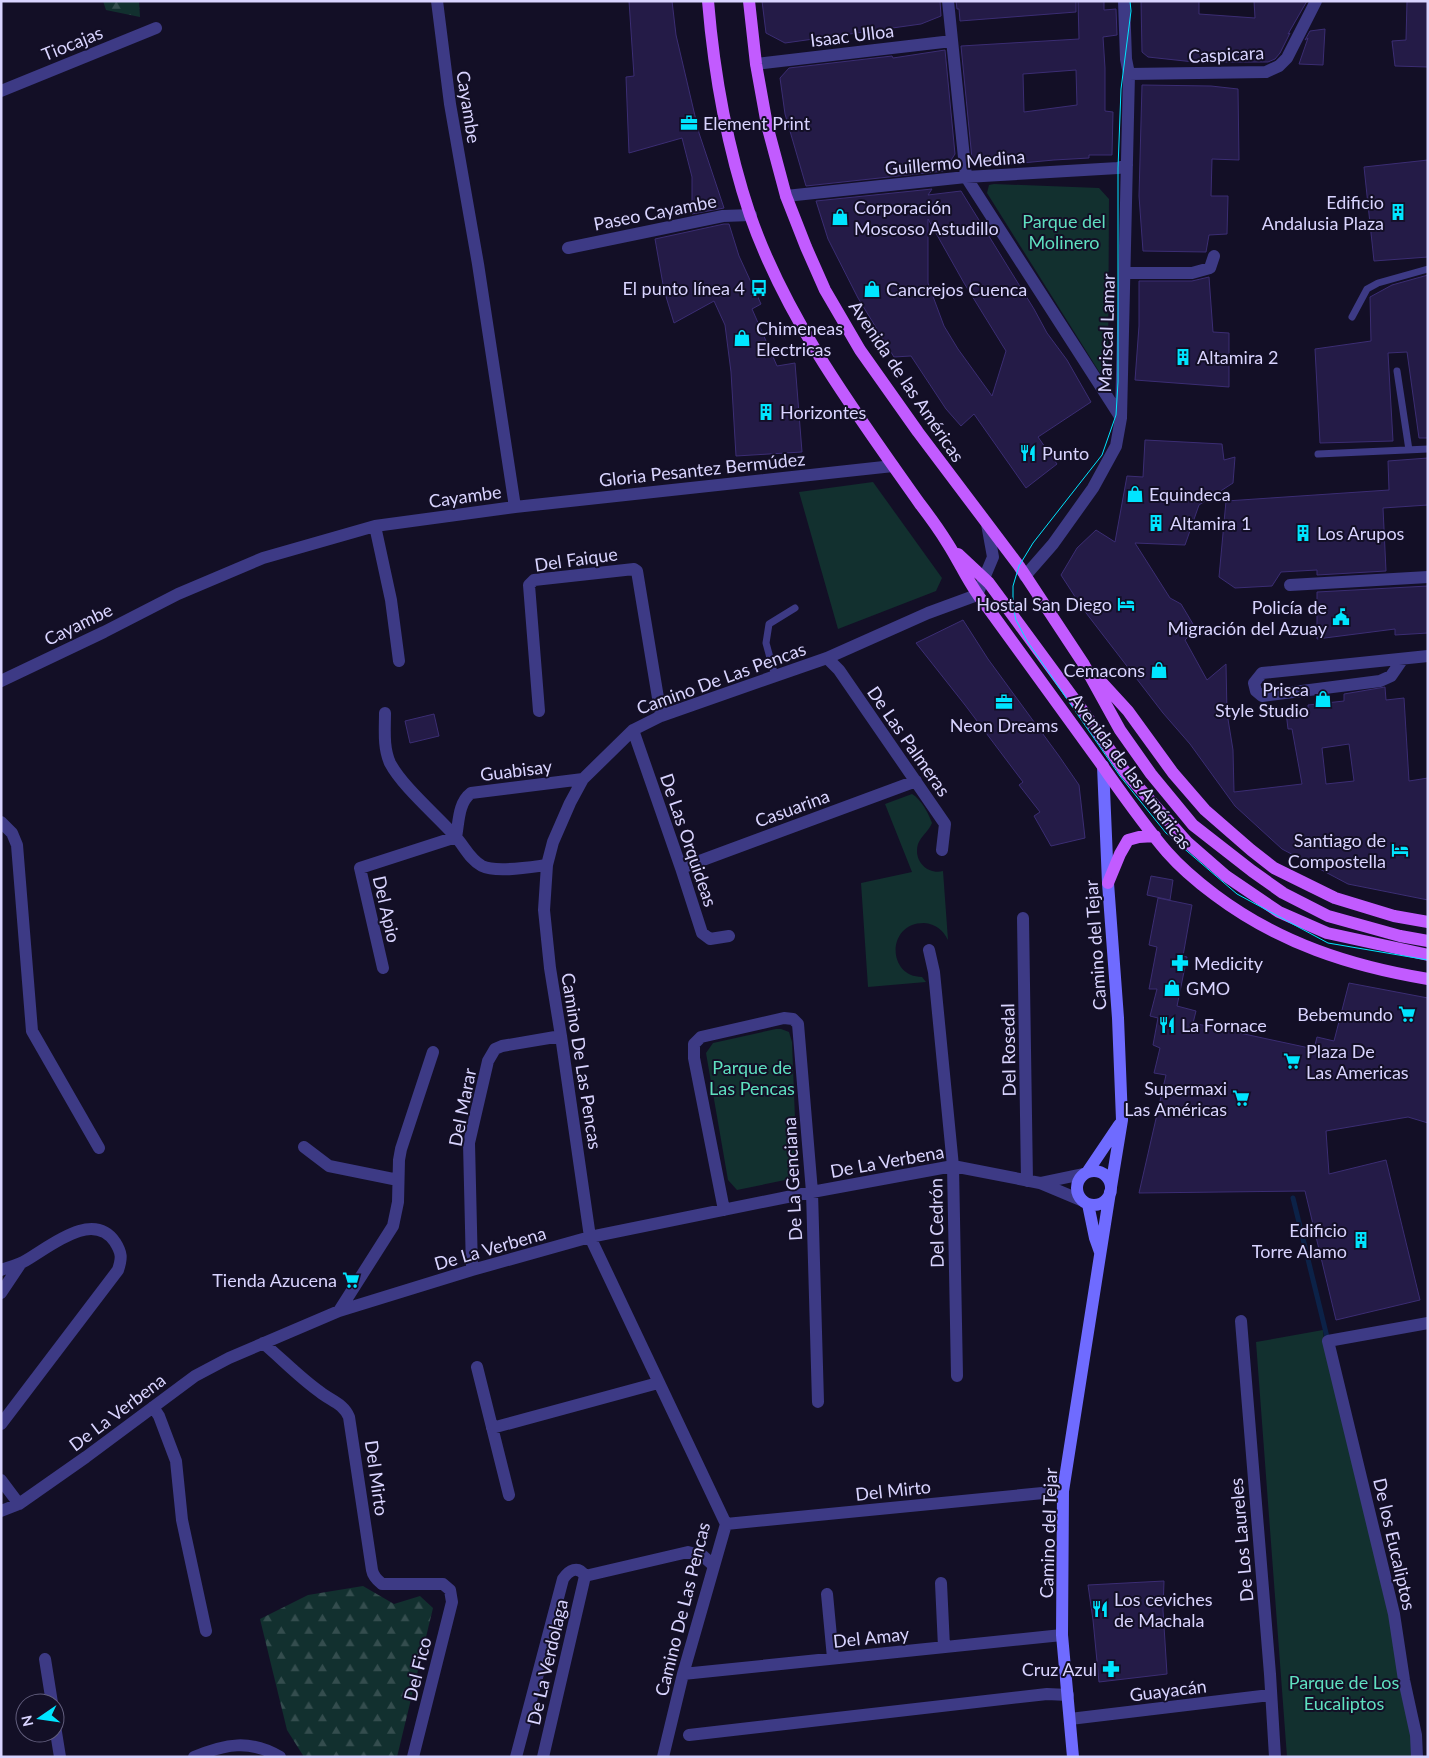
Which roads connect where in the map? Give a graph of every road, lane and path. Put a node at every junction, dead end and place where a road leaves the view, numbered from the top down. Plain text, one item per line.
1 (437, 1) edge
2 (708, 1) edge
3 (749, 1) edge
4 (948, 1) edge
5 (1124, 1) edge
6 (1316, 1) edge
7 (156, 28) dead end
8 (952, 41) junction
9 (756, 64) junction
10 (1129, 74) junction
11 (1, 91) edge
12 (1127, 165) junction
13 (966, 177) junction
14 (786, 196) junction
15 (750, 216) junction
16 (568, 248) dead end
17 (1214, 256) dead end
18 (1428, 269) edge
19 (1125, 272) junction
20 (1352, 317) dead end
21 (1397, 372) dead end
22 (1121, 418) junction
23 (1428, 449) edge
24 (1409, 450) junction
25 (1318, 454) dead end
26 (893, 466) junction
27 (515, 507) junction
28 (987, 524) junction
29 (375, 526) junction
30 (949, 545) junction
31 (1025, 576) junction
32 (1428, 577) edge
33 (984, 578) junction
34 (1290, 584) dead end
35 (977, 595) junction
36 (795, 608) dead end
37 (1016, 620) junction
38 (1428, 656) edge
39 (827, 658) junction
40 (1402, 660) junction
41 (399, 662) dead end
42 (1083, 662) junction
43 (775, 676) junction
44 (1, 681) edge
45 (539, 711) dead end
46 (385, 713) dead end
47 (661, 716) junction
48 (633, 730) junction
49 (1103, 766) junction
50 (583, 779) junction
51 (916, 781) junction
52 (1, 822) edge
53 (1155, 836) junction
54 (456, 837) junction
55 (942, 850) dead end
56 (547, 865) junction
57 (681, 868) junction
58 (1108, 882) junction
59 (1023, 918) dead end
60 (1428, 922) edge
61 (729, 936) dead end
62 (1428, 941) edge
63 (929, 950) dead end
64 (1428, 955) edge
65 (382, 968) dead end
66 (1428, 979) edge
67 (561, 1036) junction
68 (433, 1052) dead end
69 (1122, 1120) junction
70 (304, 1147) dead end
71 (99, 1148) dead end
72 (953, 1166) junction
73 (1086, 1173) junction
74 (398, 1180) junction
75 (1034, 1182) junction
76 (1111, 1190) junction
77 (812, 1192) junction
78 (1085, 1202) junction
79 (724, 1210) junction
80 (590, 1237) junction
81 (1101, 1254) junction
82 (21, 1263) junction
83 (1, 1270) edge
84 (472, 1270) junction
85 (1, 1293) edge
86 (339, 1311) junction
87 (1240, 1321) dead end
88 (1428, 1323) edge
89 (263, 1343) junction
90 (477, 1368) dead end
91 (957, 1376) dead end
92 (658, 1383) junction
93 (818, 1402) dead end
94 (153, 1407) junction
95 (1, 1424) edge
96 (492, 1428) junction
97 (1, 1480) edge
98 (1063, 1491) junction
99 (509, 1495) dead end
100 (19, 1504) junction
101 (1, 1511) edge
102 (726, 1524) junction
103 (714, 1566) junction
104 (585, 1576) junction
105 (941, 1583) dead end
106 (450, 1590) joint
107 (827, 1594) dead end
108 (206, 1631) dead end
109 (1062, 1635) junction
110 (944, 1647) junction
111 (833, 1658) junction
112 (45, 1659) dead end
113 (683, 1674) junction
114 (50, 1693) edge
115 (1068, 1695) junction
116 (1270, 1695) junction
117 (1070, 1719) junction
118 (1422, 1734) edge
119 (689, 1735) dead end
120 (58, 1743) edge
121 (60, 1757) edge
122 (194, 1757) edge
123 (280, 1757) edge
124 (413, 1757) edge
125 (516, 1757) edge
126 (543, 1757) edge
127 (663, 1757) edge
128 (1073, 1757) edge
129 (1275, 1757) edge
130 (1417, 1757) edge

1 - 27 street, Cayambe
2 - 15 main road, Avenida de las Américas
3 - 9 main road, Avenida de las Américas
4 - 8 street
5 - 10 street, Mariscal Lamar
6 - 10 street, Caspicara
7 - 11 street, Tiocajas
8 - 9 street, Isaac Ulloa
8 - 13 street
9 - 14 main road, Avenida de las Américas
10 - 12 street, Mariscal Lamar
12 - 13 street, Guillermo Medina
12 - 19 street, Mariscal Lamar
13 - 14 street, Guillermo Medina
13 - 22 street
14 - 28 main road, Avenida de las Américas
15 - 16 street, Paseo Cayambe
15 - 26 main road, Avenida de las Américas
17 - 19 street
18 - 20 lane
19 - 22 street, Mariscal Lamar
21 - 24 lane
22 - 31 street, Mariscal Lamar
23 - 24 lane
24 - 25 lane
26 - 27 street, Gloria Pesantez Bermúdez
26 - 30 main road, Avenida de las Américas
27 - 29 street, Cayambe
28 - 31 main road, Avenida de las Américas
28 - 33 street
29 - 41 street
29 - 44 street, Cayambe
30 - 33 main road, Avenida de las Américas
30 - 35 main road, Avenida de las Américas
31 - 42 main road, Avenida de las Américas
32 - 34 street
33 - 35 street
33 - 37 main road, Avenida de las Américas
35 - 37 main road
35 - 39 street, Camino De Las Pencas
35 - 49 main road, Avenida de las Américas
36 - 43 lane
37 - 64 main road, Avenida de las Américas
38 - 40 street
39 - 43 street, Camino De Las Pencas
39 - 51 street, De Las Palmeras
40 - 40 street
42 - 60 main road, Avenida de las Américas
42 - 62 main road, Avenida de las Américas
43 - 47 street, Camino De Las Pencas
45 - 47 street, Del Faique
46 - 54 street
47 - 48 street, Camino De Las Pencas
48 - 50 street, Camino De Las Pencas
48 - 57 street, De Las Orquideas
49 - 53 main road, Avenida de las Américas
49 - 58 street, Camino del Tejar
50 - 54 street, Guabisay
50 - 56 street, Camino De Las Pencas
51 - 55 street, De Las Palmeras
51 - 57 street, Casuarina
52 - 71 street
53 - 58 main road
53 - 66 main road, Avenida de las Américas
54 - 56 street
54 - 65 street, Del Apio
56 - 67 street, Camino De Las Pencas
57 - 61 street, De Las Orquideas
58 - 69 street, Camino del Tejar
59 - 75 street, Del Rosedal
63 - 72 street, Del Cedrón
67 - 80 street, Camino De Las Pencas
67 - 84 street, Del Marar
68 - 74 street
69 - 73 street
69 - 76 street, Camino del Tejar
70 - 74 street
72 - 75 street, De La Verbena
72 - 77 street, De La Verbena
72 - 91 street, Del Cedrón
73 - 75 street, De La Verbena
73 - 76 street
73 - 78 street
74 - 86 street
75 - 78 street, De La Verbena
76 - 78 street
76 - 81 street, Camino del Tejar
77 - 79 street, De La Verbena
77 - 79 street, De La Genciana
77 - 93 street, De La Genciana
78 - 81 street, Camino del Tejar
79 - 80 street, De La Verbena
80 - 84 street, De La Verbena
80 - 92 street, Camino De Las Pencas
81 - 98 street, Camino del Tejar
82 - 83 street
82 - 85 street
82 - 95 street
84 - 86 street, De La Verbena
86 - 89 street, De La Verbena
87 - 116 street, De Los Laureles
88 - 118 street, De los Eucaliptos
89 - 94 street, De La Verbena
89 - 106 street, Del Mirto
90 - 96 street
92 - 96 street
92 - 102 street, Camino De Las Pencas
94 - 100 street, De La Verbena
94 - 108 street
96 - 99 street
97 - 100 street
98 - 102 street, Del Mirto
98 - 109 street, Camino del Tejar
100 - 101 street, De La Verbena
102 - 103 street, Camino De Las Pencas
103 - 104 street
103 - 113 street, Camino De Las Pencas
104 - 125 street, De La Verdolaga
104 - 126 street, De La Verdolaga
105 - 110 street
106 - 124 street, Del Fico
107 - 111 street
109 - 110 street, Del Amay
109 - 115 street, Camino del Tejar
110 - 111 street, Del Amay
111 - 113 street, Del Amay
112 - 114 street
113 - 127 street, Camino De Las Pencas
115 - 117 street, Camino del Tejar
115 - 119 street
116 - 117 street, Guayacán
116 - 129 street, De Los Laureles
117 - 128 street, Camino del Tejar
118 - 130 street, De los Eucaliptos
120 - 121 street
122 - 123 street

